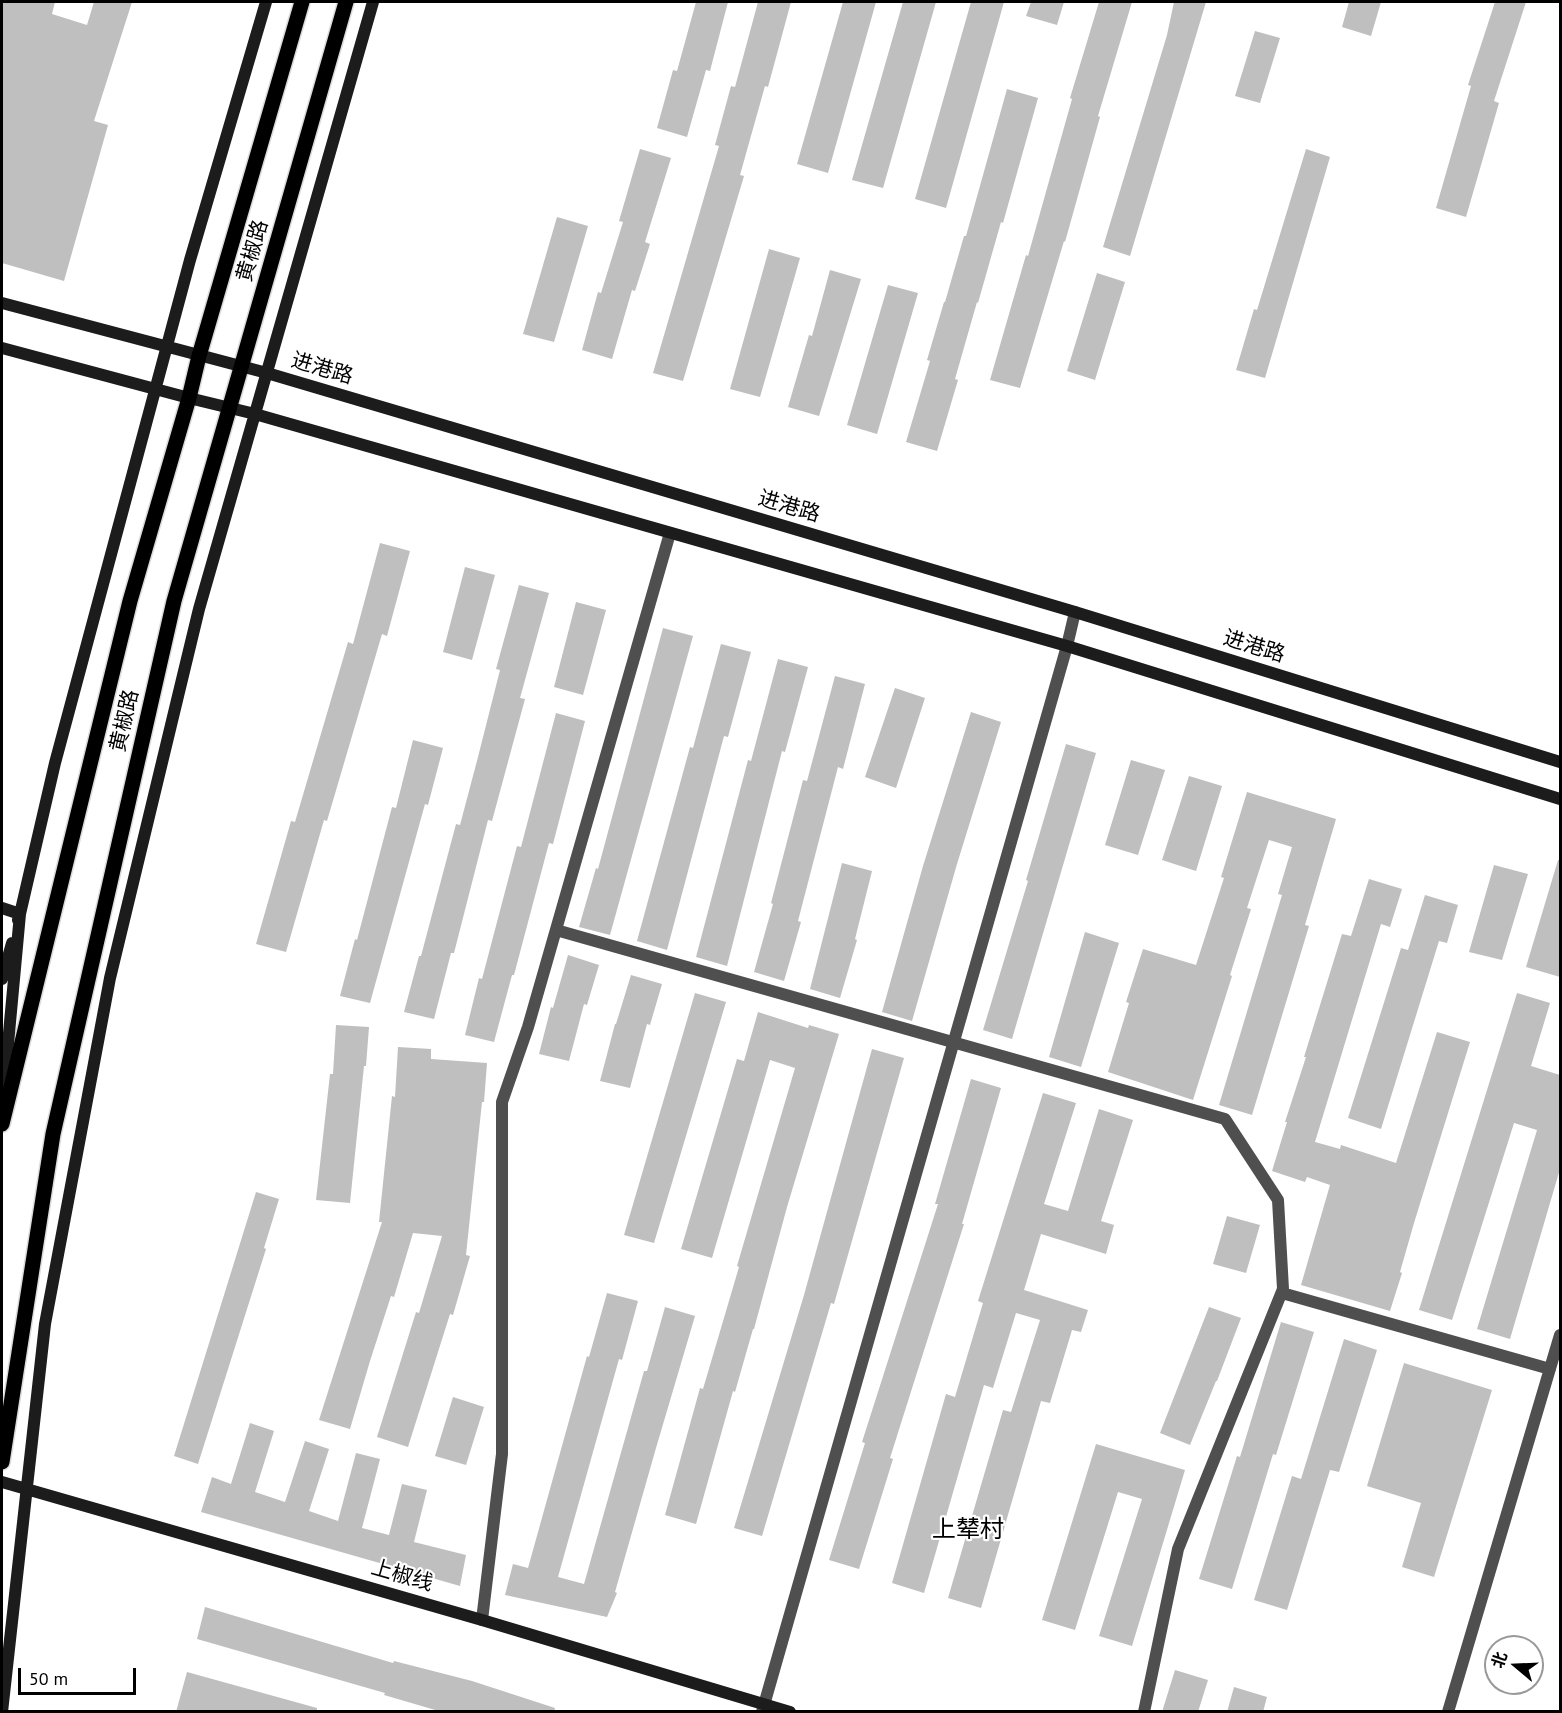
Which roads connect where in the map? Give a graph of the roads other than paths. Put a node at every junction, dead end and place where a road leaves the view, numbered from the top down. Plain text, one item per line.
1 (266, 2) edge
2 (302, 2) edge
3 (346, 2) edge
4 (373, 2) edge
5 (2, 303) edge
6 (167, 347) junction
7 (2, 348) edge
8 (199, 356) junction
9 (242, 367) junction
10 (267, 373) junction
11 (156, 389) junction
12 (189, 398) junction
13 (230, 408) junction
14 (255, 414) junction
15 (670, 533) junction
16 (1075, 612) junction
17 (1067, 646) junction
18 (1560, 762) edge
19 (1560, 799) edge
20 (2, 908) edge
21 (20, 914) junction
22 (556, 930) junction
23 (2, 979) edge
24 (954, 1042) junction
25 (2, 1113) edge
26 (2, 1124) edge
27 (1282, 1293) junction
28 (1560, 1335) edge
29 (1550, 1369) junction
30 (2, 1462) edge
31 (2, 1482) edge
32 (26, 1488) junction
33 (482, 1620) junction
34 (763, 1708) edge
35 (2, 1712) edge
36 (790, 1712) edge
37 (1144, 1712) edge
38 (1448, 1712) edge

1 - 6 main road
2 - 8 main road, 黄椒路
3 - 9 main road, 黄椒路
4 - 10 main road
5 - 6 main road, 进港路
6 - 8 main road, 进港路
6 - 11 main road
7 - 11 main road
8 - 9 main road, 进港路
8 - 12 main road, 黄椒路
9 - 10 main road, 进港路
9 - 13 main road, 黄椒路
10 - 14 main road
10 - 16 main road, 进港路
11 - 12 main road
11 - 21 main road
12 - 13 main road
12 - 26 main road, 黄椒路
13 - 14 main road
13 - 30 main road, 黄椒路
14 - 15 main road
14 - 32 main road
15 - 17 main road
15 - 22 street
16 - 17 street
16 - 18 main road, 进港路
17 - 19 main road
17 - 24 street
20 - 21 main road
21 - 23 main road
21 - 25 main road
22 - 24 street
22 - 33 street
24 - 27 street
24 - 34 street
27 - 29 street
27 - 37 street
28 - 29 street
29 - 38 street
31 - 32 main road, 上椒线
32 - 33 main road, 上椒线
32 - 35 main road
33 - 34 main road, 上椒线
34 - 36 main road, 上椒线

